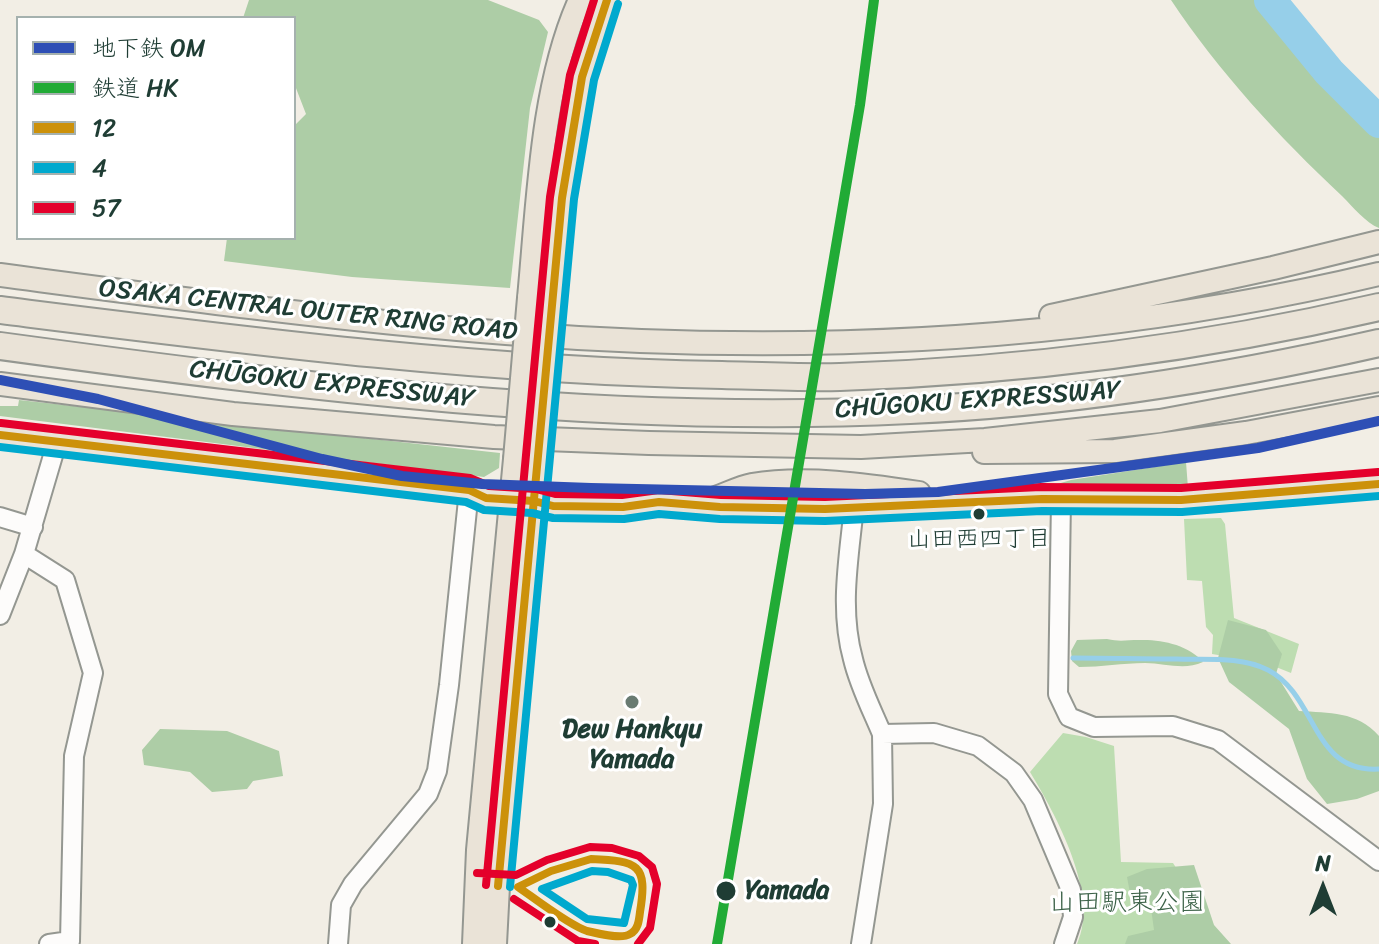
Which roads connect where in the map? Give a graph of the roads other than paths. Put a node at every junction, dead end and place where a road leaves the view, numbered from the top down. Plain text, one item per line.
1 (580, 0) edge
2 (607, 0) edge
3 (1379, 242) edge
4 (1379, 274) edge
5 (0, 275) edge
6 (1379, 307) edge
7 (0, 310) edge
8 (972, 336) junction
9 (1379, 343) edge
10 (0, 346) edge
11 (1379, 380) edge
12 (0, 384) edge
13 (1379, 408) edge
14 (0, 435) edge
15 (57, 442) junction
16 (861, 447) junction
17 (526, 460) junction
18 (1379, 484) edge
19 (875, 488) junction
20 (469, 490) junction
21 (522, 500) junction
22 (1061, 500) junction
23 (980, 501) junction
24 (691, 503) junction
25 (854, 506) junction
26 (0, 517) edge
27 (33, 527) junction
28 (24, 554) junction
29 (0, 615) edge
30 (882, 734) junction
31 (1379, 861) edge
32 (49, 944) edge
33 (338, 944) edge
34 (474, 944) edge
35 (495, 944) edge
36 (861, 944) edge
37 (1064, 944) edge

1 - 17 main road, bridge
2 - 17 main road, bridge
3 - 8 main road
4 - 8 main road, OSAKA CENTRAL OUTER RING ROAD
5 - 8 main road, OSAKA CENTRAL OUTER RING ROAD
6 - 7 highway, CHŪGOKU EXPRESSWAY
9 - 10 highway, CHŪGOKU EXPRESSWAY
11 - 16 main road
12 - 16 main road
13 - 16 main road
14 - 15 main road
15 - 20 main road
15 - 27 street
17 - 21 main road
18 - 22 main road
19 - 23 main road
19 - 24 main road
19 - 25 street
20 - 21 main road
20 - 33 street
21 - 24 main road
21 - 34 main road
21 - 35 main road
22 - 23 main road
22 - 31 street
23 - 25 main road
24 - 25 main road
25 - 30 street
26 - 27 street
27 - 28 street
28 - 29 street
28 - 32 street
30 - 36 street
30 - 37 street

